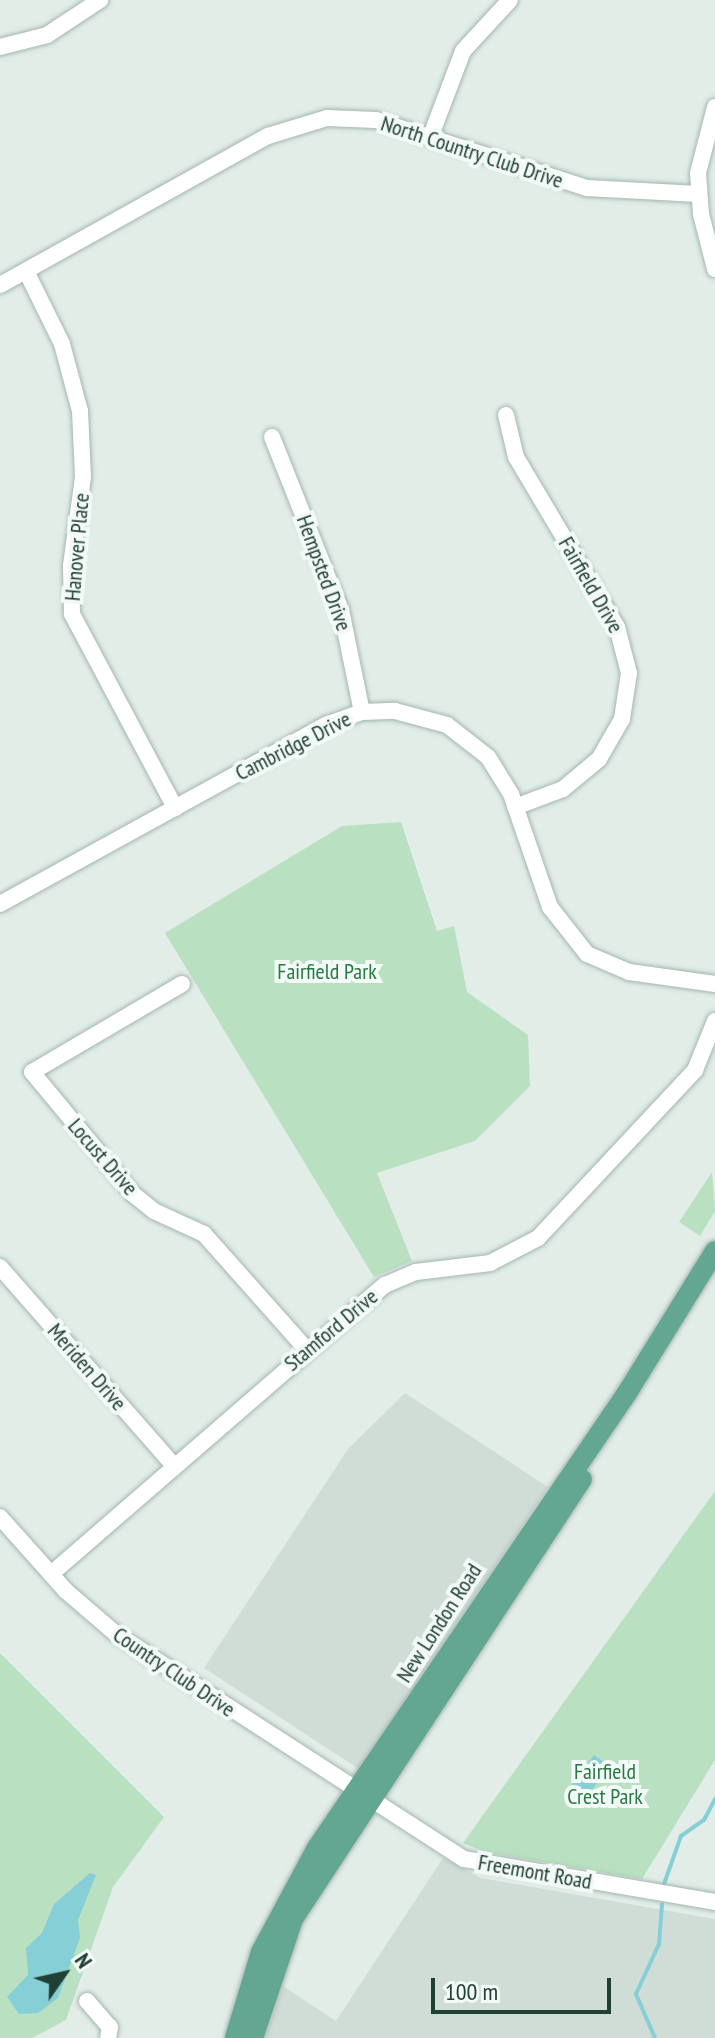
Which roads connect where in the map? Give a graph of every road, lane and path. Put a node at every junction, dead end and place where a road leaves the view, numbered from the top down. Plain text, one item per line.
1 (100, 0) edge
2 (510, 0) edge
3 (0, 47) edge
4 (715, 107) edge
5 (430, 138) junction
6 (698, 194) junction
7 (715, 269) edge
8 (26, 271) junction
9 (0, 285) edge
10 (506, 415) dead end
11 (272, 437) dead end
12 (362, 712) junction
13 (515, 807) junction
14 (175, 808) junction
15 (0, 904) edge
16 (182, 984) dead end
17 (715, 984) edge
18 (715, 1021) edge
19 (715, 1251) edge
20 (0, 1267) edge
21 (715, 1276) edge
22 (307, 1350) junction
23 (174, 1466) junction
24 (0, 1517) edge
25 (51, 1574) junction
26 (364, 1795) junction
27 (715, 1902) edge
28 (87, 2001) dead end
29 (108, 2038) edge
30 (235, 2038) edge
31 (253, 2038) edge

1 - 3 street
2 - 5 street
4 - 6 street
5 - 6 street, North Country Club Drive
5 - 8 street, North Country Club Drive
6 - 7 street
8 - 9 street, North Country Club Drive
8 - 14 street, Hanover Place
10 - 13 street, Fairfield Drive
11 - 12 street, Hempsted Drive
12 - 13 street, Cambridge Drive
12 - 14 street, Cambridge Drive
13 - 17 street, Cambridge Drive
14 - 15 street, Cambridge Drive
16 - 22 street, Locust Drive
18 - 22 street, Stamford Drive
19 - 26 main road, New London Road
20 - 23 street, Meriden Drive
21 - 26 main road, New London Road
22 - 23 street, Stamford Drive
23 - 25 street, Stamford Drive
24 - 25 street, Country Club Drive
25 - 26 street, Country Club Drive
26 - 27 street, Freemont Road
26 - 30 main road, New London Road
26 - 31 main road, New London Road
28 - 29 street

